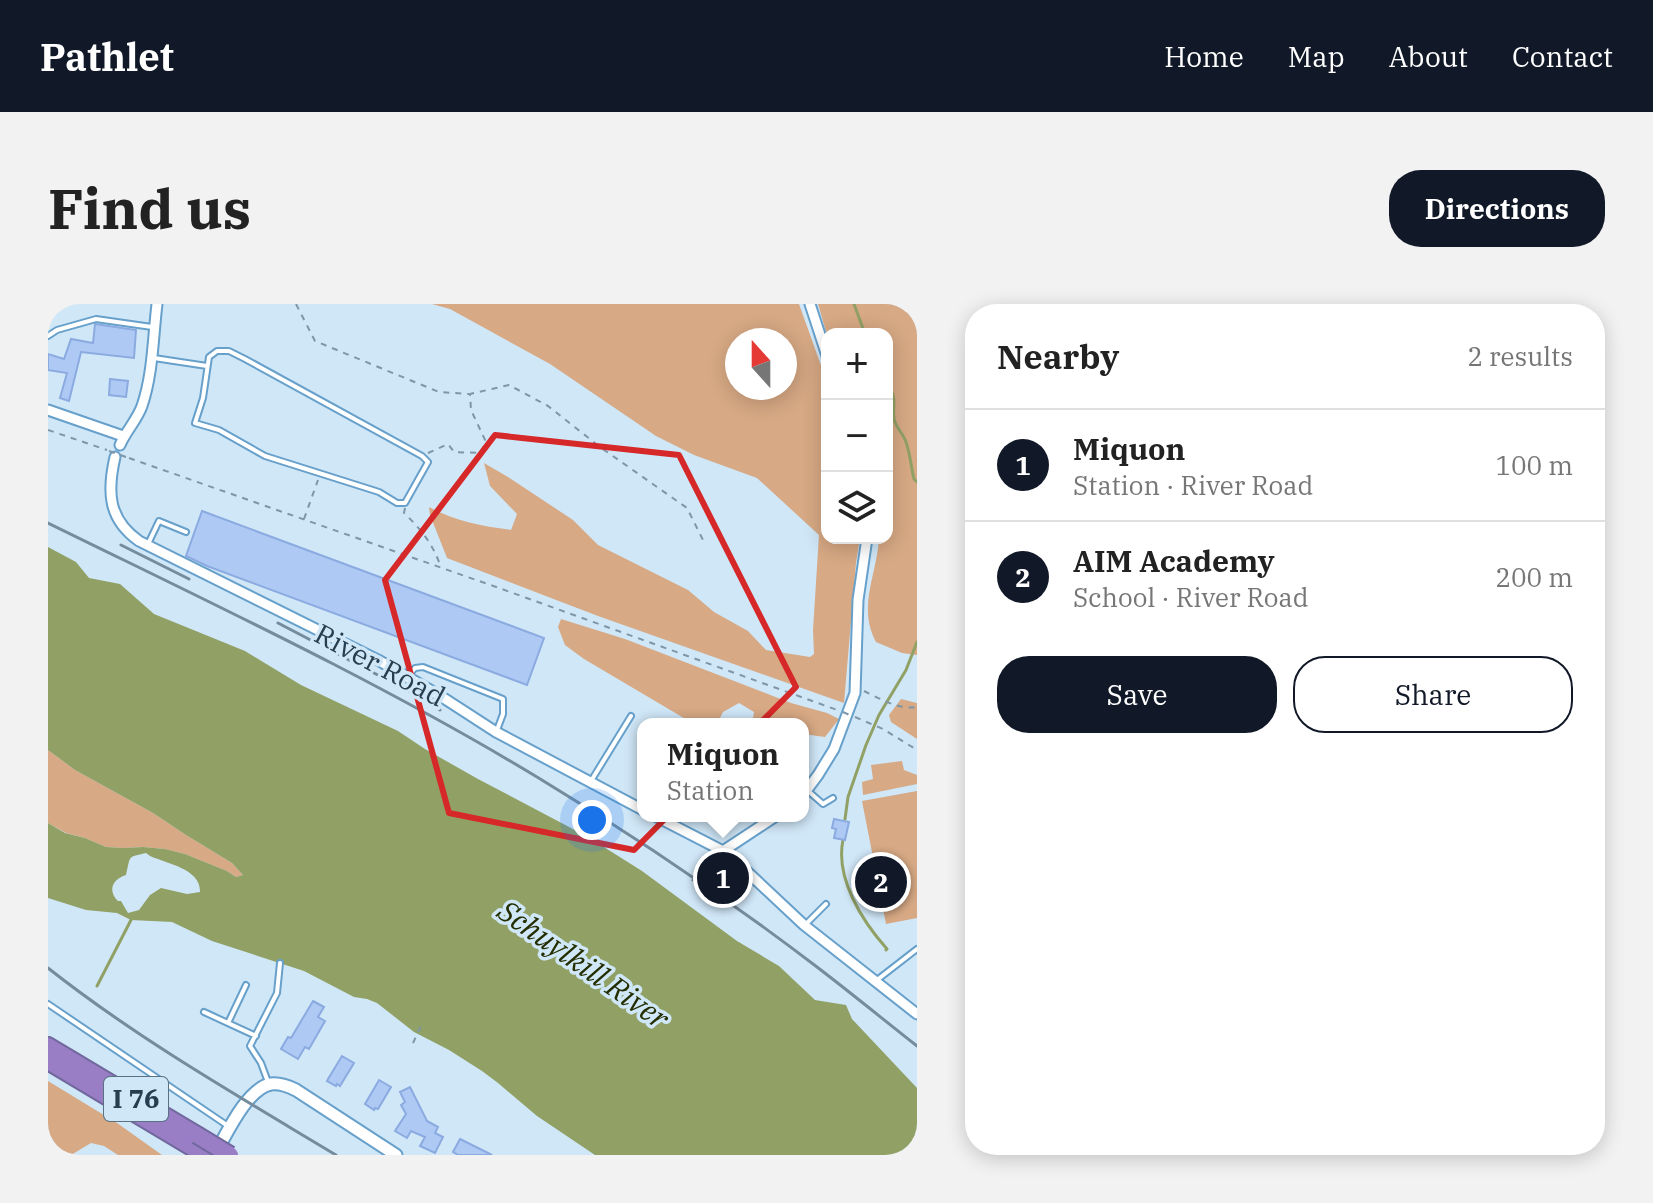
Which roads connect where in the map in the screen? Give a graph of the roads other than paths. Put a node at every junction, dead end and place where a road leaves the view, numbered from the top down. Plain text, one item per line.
1 (157, 304) edge
2 (810, 304) edge
3 (154, 327) junction
4 (48, 336) edge
5 (821, 338) edge
6 (152, 357) junction
7 (207, 366) junction
8 (48, 410) edge
9 (112, 454) road end
10 (186, 532) dead end
11 (866, 544) edge
12 (147, 546) junction
13 (408, 677) junction
14 (631, 716) dead end
15 (496, 732) junction
16 (590, 783) junction
17 (809, 786) edge
18 (809, 795) edge
19 (833, 798) dead end
20 (637, 807) edge
21 (667, 822) edge
22 (767, 822) edge
23 (723, 851) junction
24 (826, 904) dead end
25 (804, 925) junction
26 (917, 949) edge
27 (280, 963) dead end
28 (875, 981) junction
29 (246, 985) dead end
30 (48, 1004) edge
31 (204, 1012) dead end
32 (917, 1014) edge
33 (228, 1023) junction
34 (256, 1036) junction
35 (48, 1046) edge
36 (48, 1061) edge
37 (73, 1069) junction
38 (269, 1084) junction
39 (230, 1128) junction
40 (197, 1145) edge
41 (215, 1155) edge
42 (230, 1155) edge
43 (396, 1155) edge

1 - 3 street
2 - 5 street
3 - 4 lane
3 - 6 street
6 - 7 lane
6 - 8 street
7 - 7 lane
9 - 12 street, River Road
10 - 12 lane
11 - 17 street
12 - 13 street, River Road
13 - 15 street, River Road
13 - 15 lane
14 - 16 lane
15 - 16 street, River Road
16 - 20 street, River Road
18 - 19 lane
21 - 23 street
22 - 23 street
23 - 25 street
24 - 25 lane
25 - 28 street
26 - 28 lane
27 - 34 lane
28 - 32 street
29 - 33 lane
30 - 39 lane
31 - 33 lane
33 - 34 lane
34 - 38 lane
35 - 37 highway, I 76
36 - 37 highway, I 76
37 - 40 highway, I 76
38 - 39 street
38 - 43 street
39 - 41 street
40 - 42 highway, I 76, bridge

